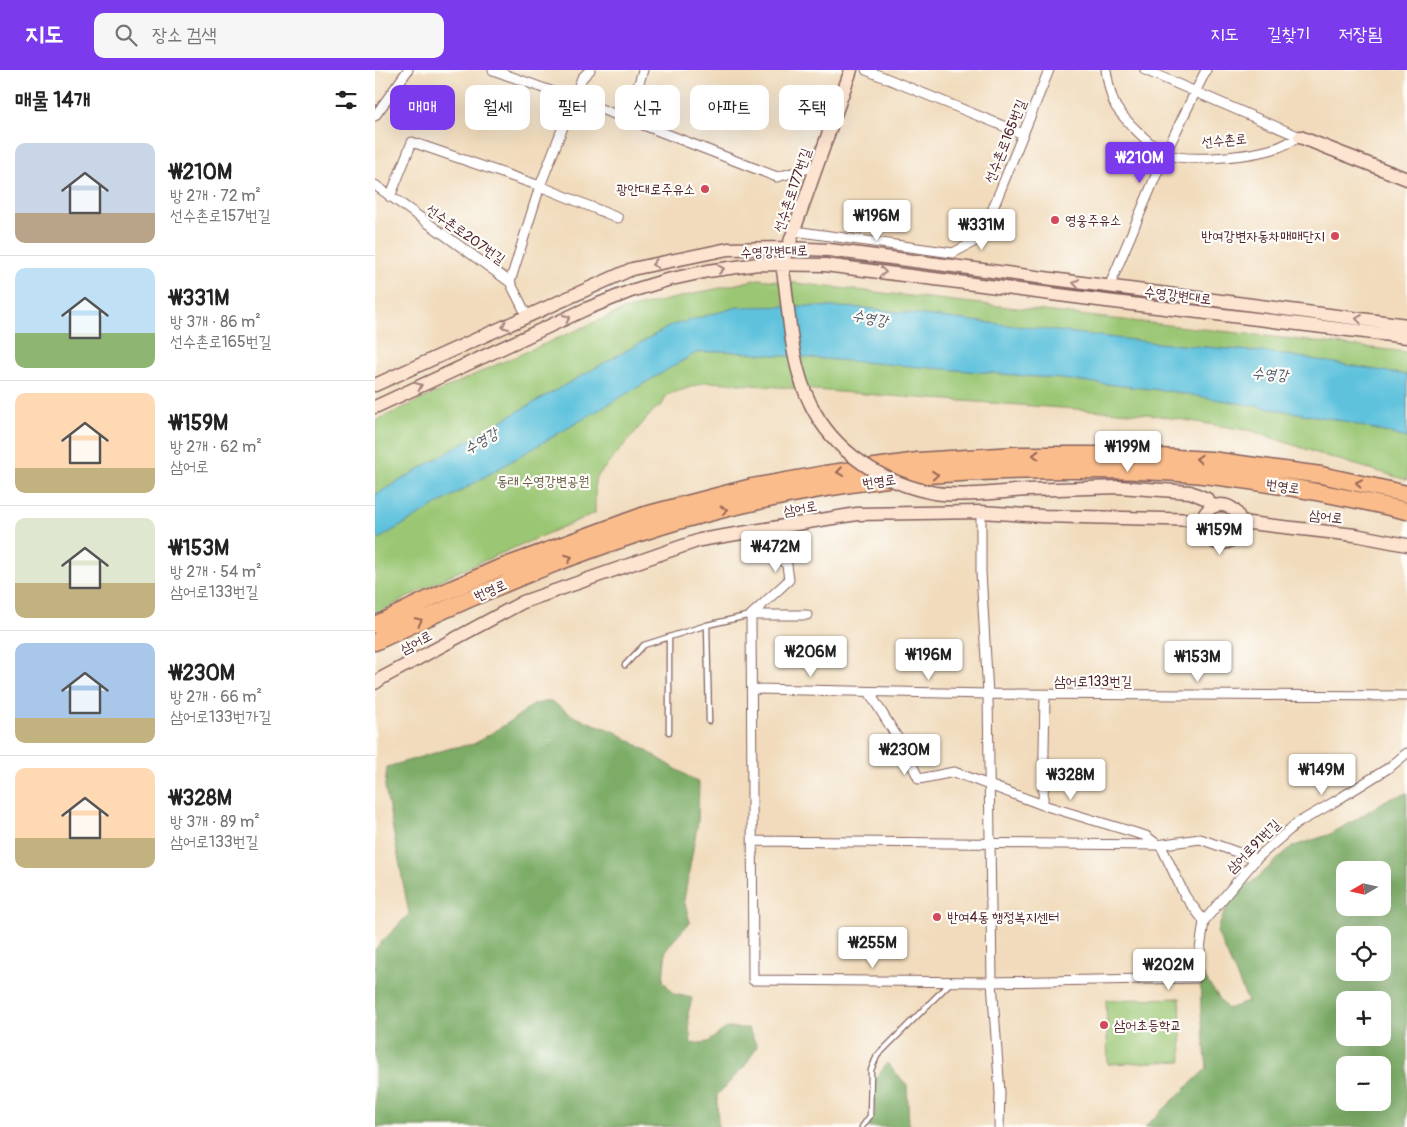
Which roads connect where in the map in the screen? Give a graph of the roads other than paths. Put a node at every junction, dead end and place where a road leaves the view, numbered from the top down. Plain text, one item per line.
1 (408, 70) edge
2 (493, 70) edge
3 (590, 70) edge
4 (643, 70) edge
5 (851, 70) edge
6 (866, 70) edge
7 (1049, 70) edge
8 (1106, 70) edge
9 (1145, 70) edge
10 (1207, 70) edge
11 (579, 85) edge
12 (638, 85) edge
13 (540, 87) edge
14 (1194, 92) junction
15 (375, 116) edge
16 (562, 130) edge
17 (656, 130) edge
18 (1023, 134) junction
19 (1300, 137) junction
20 (1165, 154) junction
21 (817, 166) junction
22 (1407, 178) edge
23 (375, 185) edge
24 (540, 186) junction
25 (390, 197) junction
26 (618, 218) dead end
27 (794, 231) junction
28 (788, 248) junction
29 (782, 264) junction
30 (510, 282) junction
31 (1109, 287) junction
32 (527, 316) junction
33 (1407, 325) edge
34 (1407, 337) edge
35 (375, 385) edge
36 (375, 407) edge
37 (1407, 494) edge
38 (1213, 507) junction
39 (1407, 511) edge
40 (981, 512) junction
41 (1203, 520) junction
42 (1240, 522) junction
43 (751, 532) junction
44 (1407, 545) edge
45 (751, 615) junction
46 (807, 615) dead end
47 (375, 625) edge
48 (707, 625) junction
49 (669, 637) junction
50 (375, 642) edge
51 (625, 665) dead end
52 (375, 683) edge
53 (752, 689) junction
54 (869, 692) junction
55 (988, 694) junction
56 (1045, 695) junction
57 (1407, 696) edge
58 (709, 721) dead end
59 (669, 732) dead end
60 (1407, 753) edge
61 (989, 785) junction
62 (1043, 805) junction
63 (753, 841) junction
64 (990, 843) junction
65 (1157, 845) junction
66 (1256, 859) junction
67 (1204, 921) junction
68 (952, 981) junction
69 (992, 982) junction
70 (863, 1127) edge
71 (999, 1127) edge

1 - 15 street
2 - 13 street
3 - 11 street
4 - 12 street
5 - 21 main road, 선수촌로177번길
6 - 18 street
7 - 18 street, 선수촌로165번길
8 - 20 street
9 - 14 street, 선수촌로
10 - 14 street
14 - 19 street, 선수촌로
14 - 20 street
16 - 24 street
17 - 21 street
18 - 27 street, 선수촌로165번길
19 - 20 street, 선수촌로
19 - 22 main road, 선수촌로
20 - 31 street
21 - 27 main road, 선수촌로177번길
23 - 25 street, 선수촌로207번길
24 - 25 street
24 - 26 street
24 - 30 street
25 - 30 street, 선수촌로207번길
27 - 28 main road, 선수촌로177번길
28 - 29 main road, 선수촌로177번길
31 -> 28 main road, 수영강변대로
28 -> 32 main road, 수영강변대로
29 -> 34 main road, 수영강변대로
36 -> 29 main road, 수영강변대로
29 - 38 main road, bridge
30 - 32 street, 선수촌로207번길
33 -> 31 main road, 수영강변대로
32 -> 35 main road, 수영강변대로
37 -> 47 highway, 번영로
38 - 41 main road
38 - 42 main road
50 -> 39 highway, 번영로
40 - 41 main road, 삼어로
40 - 43 main road, 삼어로
40 - 55 street
41 - 42 main road
42 - 44 main road, 삼어로
43 - 45 street
43 - 52 main road, 삼어로
45 - 46 street
45 - 48 lane
45 - 53 street
48 - 49 lane
48 - 58 lane
49 - 51 lane
49 - 59 lane
53 - 54 street, 삼어로133번길
53 - 63 street
54 - 55 street, 삼어로133번길
54 - 61 street
55 - 56 street, 삼어로133번길
55 - 61 street
56 - 57 street, 삼어로133번길
56 - 62 street
60 - 66 street, 삼어로91번길
61 - 62 street
61 - 64 street
62 - 65 street
63 - 64 street
63 - 68 street
64 - 65 street
64 - 69 street
65 - 66 street
65 - 67 street
66 - 67 street, 삼어로91번길
67 - 69 street
68 - 69 street
68 - 70 lane
69 - 71 street

